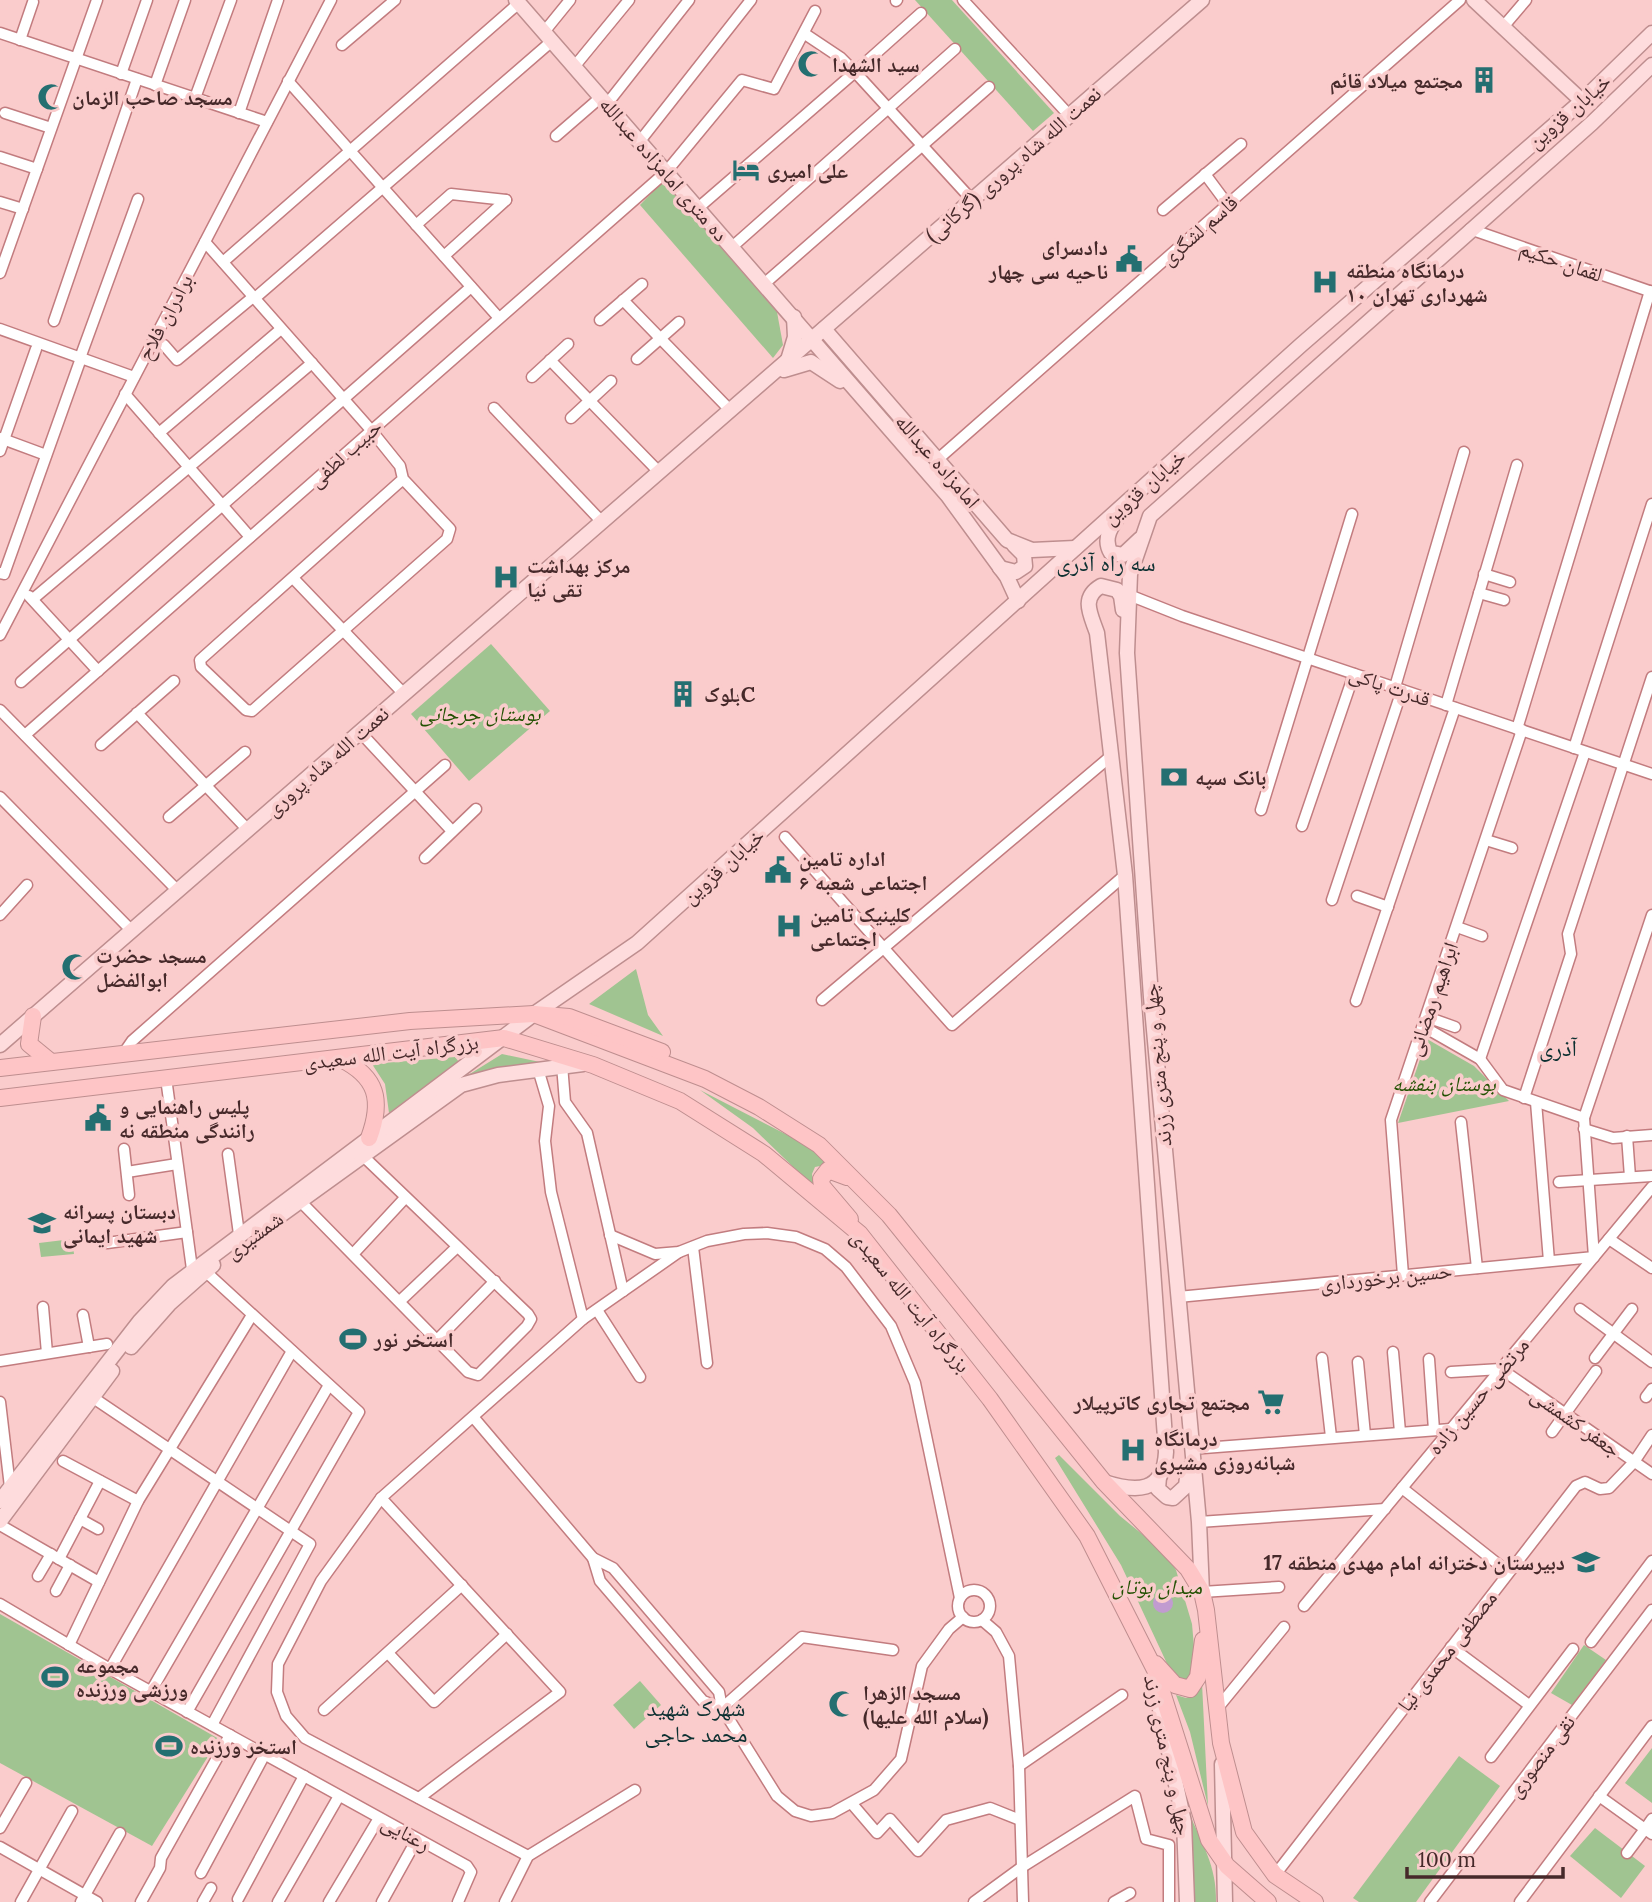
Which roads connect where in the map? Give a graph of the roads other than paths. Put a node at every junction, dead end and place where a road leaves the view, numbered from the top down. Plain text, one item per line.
1 (97, 0) edge
2 (147, 0) edge
3 (185, 0) edge
4 (231, 0) edge
5 (278, 0) edge
6 (331, 0) edge
7 (395, 0) edge
8 (570, 0) edge
9 (629, 0) edge
10 (689, 0) edge
11 (751, 0) edge
12 (963, 0) edge
13 (1202, 0) edge
14 (1460, 0) edge
15 (1474, 0) edge
16 (1526, 0) edge
17 (33, 2) dead end
18 (517, 2) edge
19 (815, 11) dead end
20 (922, 13) dead end
21 (1503, 27) junction
22 (0, 33) edge
23 (1652, 33) edge
24 (805, 34) junction
25 (548, 37) junction
26 (20, 40) junction
27 (342, 45) dead end
28 (955, 49) dead end
29 (76, 58) junction
30 (1652, 65) edge
31 (574, 67) junction
32 (855, 72) junction
33 (121, 74) junction
34 (137, 79) junction
35 (288, 81) junction
36 (155, 85) junction
37 (989, 87) dead end
38 (195, 98) junction
39 (604, 101) junction
40 (1582, 101) junction
41 (888, 109) junction
42 (4, 113) edge
43 (239, 113) junction
44 (1069, 115) junction
45 (267, 122) junction
46 (51, 128) junction
47 (556, 136) dead end
48 (640, 141) junction
49 (1241, 144) dead end
50 (922, 146) junction
51 (350, 151) junction
52 (0, 157) edge
53 (37, 169) junction
54 (666, 172) junction
55 (1205, 174) junction
56 (383, 187) junction
57 (138, 199) dead end
58 (972, 200) junction
59 (0, 202) edge
60 (1228, 205) junction
61 (698, 208) junction
62 (23, 209) junction
63 (1163, 210) dead end
64 (416, 225) junction
65 (1470, 229) junction
66 (205, 242) junction
67 (732, 247) junction
68 (4, 251) edge
69 (444, 256) junction
70 (223, 262) junction
71 (0, 273) edge
72 (642, 284) dead end
73 (764, 284) junction
74 (471, 287) junction
75 (1651, 292) edge
76 (254, 298) junction
77 (623, 300) junction
78 (794, 317) junction
79 (499, 318) junction
80 (600, 320) dead end
81 (54, 321) dead end
82 (679, 321) dead end
83 (0, 329) edge
84 (281, 329) junction
85 (818, 334) junction
86 (660, 338) junction
87 (568, 344) dead end
88 (164, 345) dead end
89 (36, 349) dead end
90 (80, 359) junction
91 (636, 359) dead end
92 (550, 360) junction
93 (787, 361) junction
94 (312, 363) junction
95 (772, 374) junction
96 (134, 377) junction
97 (533, 377) dead end
98 (611, 382) dead end
99 (125, 394) junction
100 (860, 396) junction
101 (344, 400) junction
102 (590, 401) junction
103 (494, 408) dead end
104 (730, 410) junction
105 (571, 418) dead end
106 (1209, 429) junction
107 (371, 430) junction
108 (159, 433) junction
109 (1, 443) edge
110 (1225, 447) junction
111 (1464, 452) dead end
112 (46, 455) junction
113 (937, 460) junction
114 (1517, 465) dead end
115 (189, 467) junction
116 (659, 472) junction
117 (403, 479) junction
118 (1131, 497) junction
119 (1652, 504) edge
120 (223, 506) junction
121 (1352, 514) dead end
122 (602, 522) junction
123 (250, 537) junction
124 (1142, 538) junction
125 (1013, 544) junction
126 (1075, 548) junction
127 (1000, 568) junction
128 (2, 574) edge
129 (1484, 574) junction
130 (293, 578) junction
131 (1510, 582) dead end
132 (23, 590) junction
133 (1479, 593) junction
134 (1129, 594) junction
135 (33, 599) junction
136 (1504, 600) dead end
137 (1018, 601) junction
138 (3, 622) edge
139 (344, 631) junction
140 (1126, 632) junction
141 (0, 635) edge
142 (69, 639) junction
143 (1310, 659) junction
144 (98, 671) junction
145 (1354, 674) junction
146 (1652, 677) edge
147 (174, 681) dead end
148 (20, 682) dead end
149 (1398, 689) junction
150 (404, 694) junction
151 (1451, 706) junction
152 (0, 710) edge
153 (137, 713) junction
154 (1519, 729) junction
155 (360, 732) junction
156 (25, 735) junction
157 (101, 745) dead end
158 (1579, 750) junction
159 (245, 751) dead end
160 (1111, 756) junction
161 (1623, 764) junction
162 (446, 765) dead end
163 (1652, 774) edge
164 (206, 785) junction
165 (415, 791) junction
166 (0, 797) edge
167 (476, 809) dead end
168 (1261, 810) dead end
169 (169, 817) dead end
170 (1302, 827) dead end
171 (248, 830) junction
172 (452, 831) junction
173 (785, 837) dead end
174 (1486, 840) junction
175 (1512, 848) dead end
176 (425, 858) dead end
177 (1125, 875) junction
178 (27, 885) dead end
179 (178, 891) junction
180 (1357, 896) dead end
181 (1332, 900) dead end
182 (1388, 906) junction
183 (2, 907) edge
184 (1652, 915) edge
185 (1457, 927) junction
186 (132, 931) junction
187 (1482, 936) dead end
188 (884, 947) junction
189 (822, 1000) dead end
190 (1356, 1001) dead end
191 (534, 1014) junction
192 (33, 1016) junction
193 (1425, 1022) junction
194 (1455, 1027) dead end
195 (504, 1038) junction
196 (0, 1045) edge
197 (123, 1054) junction
198 (341, 1059) junction
199 (1480, 1059) junction
200 (51, 1062) junction
201 (587, 1064) junction
202 (562, 1065) junction
203 (0, 1068) edge
204 (538, 1069) junction
205 (166, 1077) junction
206 (0, 1098) edge
207 (1524, 1098) junction
208 (1536, 1102) junction
209 (1461, 1122) dead end
210 (1584, 1124) junction
211 (1652, 1135) edge
212 (1627, 1136) junction
213 (369, 1138) junction
214 (124, 1149) dead end
215 (228, 1154) dead end
216 (362, 1155) junction
217 (177, 1164) junction
218 (127, 1172) junction
219 (1652, 1176) edge
220 (1630, 1177) junction
221 (1588, 1179) junction
222 (855, 1181) junction
223 (1559, 1182) dead end
224 (1652, 1187) edge
225 (129, 1195) dead end
226 (297, 1198) junction
227 (405, 1198) junction
228 (187, 1232) junction
229 (860, 1234) junction
230 (610, 1235) junction
231 (241, 1238) junction
232 (1609, 1239) junction
233 (107, 1243) dead end
234 (457, 1247) junction
235 (694, 1247) junction
236 (679, 1252) junction
237 (354, 1254) junction
238 (1594, 1257) junction
239 (1549, 1261) junction
240 (1477, 1268) junction
241 (1652, 1268) edge
242 (199, 1270) junction
243 (1404, 1275) junction
244 (495, 1282) junction
245 (623, 1291) junction
246 (1178, 1297) junction
247 (400, 1301) junction
248 (43, 1307) dead end
249 (1580, 1309) dead end
250 (1632, 1309) dead end
251 (597, 1310) junction
252 (83, 1315) dead end
253 (252, 1315) junction
254 (583, 1320) junction
255 (1614, 1333) junction
256 (437, 1340) junction
257 (107, 1344) dead end
258 (89, 1347) junction
259 (292, 1351) junction
260 (1393, 1352) dead end
261 (47, 1353) junction
262 (1322, 1358) dead end
263 (1595, 1358) dead end
264 (1429, 1359) dead end
265 (0, 1361) edge
266 (1358, 1362) dead end
267 (1652, 1362) edge
268 (707, 1363) dead end
269 (1501, 1369) junction
270 (1597, 1371) dead end
271 (1451, 1372) dead end
272 (640, 1377) dead end
273 (329, 1385) junction
274 (89, 1394) junction
275 (0, 1402) edge
276 (1564, 1414) junction
277 (474, 1418) junction
278 (1451, 1429) junction
279 (1434, 1430) junction
280 (1400, 1432) junction
281 (1552, 1432) dead end
282 (1652, 1434) edge
283 (1364, 1435) junction
284 (1331, 1437) junction
285 (1190, 1443) junction
286 (170, 1449) junction
287 (63, 1461) dead end
288 (1634, 1462) junction
289 (1652, 1474) edge
290 (1159, 1477) junction
291 (100, 1481) junction
292 (217, 1481) junction
293 (1104, 1482) junction
294 (1402, 1488) junction
295 (14, 1490) junction
296 (381, 1498) junction
297 (0, 1501) edge
298 (138, 1501) junction
299 (257, 1508) junction
300 (1385, 1509) junction
301 (80, 1519) junction
302 (1199, 1522) junction
303 (0, 1523) edge
304 (98, 1529) dead end
305 (290, 1531) junction
306 (55, 1557) junction
307 (593, 1558) junction
308 (1652, 1561) edge
309 (70, 1565) junction
310 (1508, 1572) junction
311 (38, 1576) dead end
312 (99, 1582) junction
313 (462, 1586) junction
314 (1279, 1587) dead end
315 (57, 1591) dead end
316 (1202, 1592) junction
317 (960, 1598) junction
318 (0, 1604) edge
319 (1304, 1606) dead end
320 (1206, 1610) junction
321 (1652, 1610) edge
322 (963, 1618) junction
323 (982, 1620) junction
324 (1284, 1627) dead end
325 (507, 1634) junction
326 (1591, 1642) dead end
327 (69, 1645) junction
328 (1451, 1647) junction
329 (893, 1650) dead end
330 (1573, 1650) dead end
331 (1146, 1651) junction
332 (388, 1653) junction
333 (110, 1669) junction
334 (151, 1692) junction
335 (1122, 1695) dead end
336 (1529, 1706) junction
337 (722, 1708) junction
338 (324, 1710) dead end
339 (1216, 1710) junction
340 (187, 1712) junction
341 (212, 1725) junction
342 (1652, 1727) edge
343 (230, 1735) junction
344 (1221, 1743) junction
345 (265, 1754) junction
346 (1490, 1757) dead end
347 (1019, 1766) junction
348 (304, 1776) junction
349 (26, 1783) dead end
350 (635, 1790) dead end
351 (339, 1796) junction
352 (1600, 1796) junction
353 (419, 1798) junction
354 (853, 1804) junction
355 (72, 1811) dead end
356 (379, 1818) junction
357 (1652, 1819) edge
358 (1020, 1820) junction
359 (0, 1828) edge
360 (1648, 1831) edge
361 (120, 1833) dead end
362 (417, 1839) junction
363 (0, 1847) edge
364 (1627, 1853) dead end
365 (528, 1856) junction
366 (1227, 1866) junction
367 (1022, 1867) junction
368 (39, 1869) junction
369 (201, 1873) dead end
370 (1275, 1875) junction
371 (211, 1888) dead end
372 (1130, 1893) dead end
373 (1187, 1896) edge
374 (83, 1899) edge
375 (237, 1899) dead end
376 (21, 1902) edge
377 (97, 1902) edge
378 (141, 1902) edge
379 (203, 1902) edge
380 (278, 1902) edge
381 (329, 1902) edge
382 (382, 1902) edge
383 (458, 1902) edge
384 (505, 1902) edge
385 (974, 1902) edge
386 (1023, 1902) edge
387 (1114, 1902) edge
388 (1169, 1902) edge
389 (1225, 1902) edge
390 (1268, 1902) edge
391 (1315, 1902) edge
392 (1430, 1902) edge
393 (1520, 1902) edge

1 - 29 street
2 - 33 street
3 - 36 street
4 - 38 street
5 - 43 street
6 - 35 street, برادران فلاح
7 - 27 street
8 - 25 street
9 - 31 street
10 - 39 street
11 - 48 street
12 - 44 street
13 - 44 main road, نعمت الله شاه پروری (گرکانی)
14 - 60 street, قاسم لشگری
15 - 21 main road
16 - 21 street
17 - 26 street
18 - 25 main road, ده متری امامزاده عبدالله
18 - 51 street
19 - 24 street
20 - 32 street
21 - 40 main road
22 - 26 street
23 - 40 main road, خیابان قزوین
24 - 32 street
24 - 54 street, حبیب لطفی
25 - 31 main road, ده متری امامزاده عبدالله
25 - 56 street
26 - 29 street
28 - 41 street
29 - 33 street
29 - 46 street
30 - 65 main road, خیابان قزوین
31 - 39 main road, ده متری امامزاده عبدالله
32 - 41 street
32 - 61 street
33 - 34 street
34 - 36 street
34 - 81 street
35 - 45 street, برادران فلاح
35 - 51 street
36 - 38 street
37 - 50 street
38 - 43 street
39 - 47 street
39 - 48 main road, ده متری امامزاده عبدالله
40 - 106 main road, خیابان قزوین
41 - 50 street
41 - 67 street
42 - 46 street
43 - 45 street
44 - 58 main road, نعمت الله شاه پروری (گرکانی)
45 - 66 street, برادران فلاح
46 - 53 street
48 - 54 main road, ده متری امامزاده عبدالله
49 - 55 street
50 - 58 street
50 - 73 street
51 - 56 street
51 - 70 street
52 - 53 street
53 - 62 street
54 - 61 main road, ده متری امامزاده عبدالله
54 - 79 street, حبیب لطفی
55 - 60 street
55 - 63 street
56 - 64 street
56 - 76 street
57 - 90 street
58 - 85 main road, نعمت الله شاه پروری (گرکانی)
59 - 62 street
60 - 113 street, قاسم لشگری
61 - 67 main road, ده متری امامزاده عبدالله
62 - 68 street
64 - 69 street
64 - 69 street
65 - 75 street, لقمان حکیم
65 - 110 main road, خیابان قزوین
66 - 70 street
66 - 96 street, برادران فلاح
67 - 73 main road, ده متری امامزاده عبدالله
68 - 71 street
69 - 74 street
70 - 76 street
72 - 77 street
73 - 78 main road, ده متری امامزاده عبدالله
74 - 79 street
74 - 101 street
75 - 154 street, ابراهیم رمضانی
76 - 84 street
76 - 88 street
77 - 80 street
77 - 86 street
78 - 85 main road, ده متری امامزاده عبدالله
78 - 93 main road
79 - 107 street, حبیب لطفی
82 - 86 street
83 - 90 street
84 - 94 street
84 - 108 street
85 - 93 main road, نعمت الله شاه پروری
85 - 100 main road, امامزاده عبدالله
85 - 113 main road, امامزاده عبدالله
86 - 91 street
86 - 104 street
87 - 92 street
89 - 109 street
90 - 96 street
90 - 112 street
92 - 97 street
92 - 102 street
93 - 95 main road, نعمت الله شاه پروری
94 - 101 street
94 - 115 street
95 - 100 main road
95 - 104 main road, نعمت الله شاه پروری
96 - 99 street, برادران فلاح
98 - 102 street
99 - 108 street
99 - 132 street, برادران فلاح
100 - 127 main road, امامزاده عبدالله
101 - 107 street
101 - 120 street
102 - 105 street
102 - 116 street
103 - 122 street
104 - 116 main road, نعمت الله شاه پروری
106 - 110 main road
106 - 118 main road, خیابان قزوین
107 - 117 street
107 - 123 street, حبیب لطفی
108 - 115 street
109 - 112 street
110 - 124 main road, خیابان قزوین
111 - 149 street
112 - 128 street
113 - 125 main road, امامزاده عبدالله
114 - 129 street
115 - 120 street
115 - 135 street
116 - 122 main road, نعمت الله شاه پروری
117 - 130 street
117 - 139 street
118 - 124 main road
118 - 126 main road, خیابان قزوین
119 - 158 street
120 - 123 street
120 - 142 street
121 - 143 street
122 - 150 main road, نعمت الله شاه پروری
123 - 144 street, حبیب لطفی
124 - 134 main road, چهل و پنج متری زرند
125 - 126 main road
125 - 127 main road
126 - 137 main road, خیابان قزوین
127 - 137 main road, امامزاده عبدالله
129 - 131 street
129 - 133 street
130 - 139 street
130 - 139 street
132 - 135 street
132 - 138 street, برادران فلاح
133 - 136 street
133 - 151 street
134 - 140 main road, چهل و پنج متری زرند
134 - 143 street, قدرت پاکی
135 - 142 street
137 - 191 main road, خیابان قزوین
138 - 141 street, برادران فلاح
139 - 150 street
140 - 160 main road, چهل و پنج متری زرند
140 - 246 main road, چهل و پنج متری زرند
142 - 144 street
142 - 148 street
143 - 145 street, قدرت پاکی
143 - 168 street
144 - 156 street, حبیب لطفی
145 - 149 street, قدرت پاکی
145 - 170 street
146 - 161 street
147 - 153 street
149 - 151 street, قدرت پاکی
149 - 181 street
150 - 155 main road, نعمت الله شاه پروری
151 - 154 street, قدرت پاکی
151 - 182 street
152 - 156 street
153 - 157 street
153 - 164 street
154 - 158 street, قدرت پاکی
154 - 174 street, ابراهیم رمضانی
155 - 165 street
155 - 171 main road, نعمت الله شاه پروری
156 - 179 street
158 - 161 street, قدرت پاکی
158 - 199 street
159 - 164 street
160 - 177 main road, چهل و پنج متری زرند
160 - 188 street
161 - 163 street, قدرت پاکی
161 - 207 street
162 - 165 street
164 - 169 street
164 - 171 street
165 - 172 street
165 - 197 street
166 - 186 street
167 - 172 street
171 - 179 main road, نعمت الله شاه پروری
172 - 176 street
173 - 188 street
174 - 175 street
174 - 185 street, ابراهیم رمضانی
177 - 188 street
177 - 290 main road, چهل و پنج متری زرند
178 - 183 street
179 - 186 main road, نعمت الله شاه پروری
180 - 182 street
182 - 190 street
184 - 210 street
185 - 187 street
185 - 193 street, ابراهیم رمضانی
186 - 192 main road, نعمت الله شاه پروری
188 - 189 street
191 - 195 main road, خیابان قزوین
191 - 197 highway, بزرگراه آیت الله سعیدی
191 - 222 highway, بزرگراه آیت الله سعیدی
192 - 196 main road, نعمت الله شاه پروری
192 - 200 highway
193 - 194 street
193 - 199 street
193 - 243 street, ابراهیم رمضانی
195 - 198 highway, بزرگراه آیت الله سعیدی
195 - 201 highway, بزرگراه آیت الله سعیدی
195 - 213 main road, شمشیری
197 - 200 highway, بزرگراه آیت الله سعیدی
198 - 205 highway, بزرگراه آیت الله سعیدی
198 - 213 highway
199 - 207 street
200 - 203 highway, بزرگراه آیت الله سعیدی
201 - 202 main road, شمشیری
201 - 229 highway, بزرگراه آیت الله سعیدی
202 - 204 main road, شمشیری
202 - 230 street
204 - 216 main road, شمشیری
204 - 254 street
205 - 206 highway, بزرگراه آیت الله سعیدی
205 - 217 street
207 - 208 street
208 - 210 street
208 - 239 street
209 - 240 street
210 - 212 street
210 - 221 street
211 - 212 street
212 - 220 street
213 - 226 main road, شمشیری
214 - 218 street
215 - 231 street
216 - 226 main road, شمشیری
216 - 227 street
217 - 218 street
217 - 228 street
218 - 225 street
219 - 220 street
220 - 221 street
221 - 223 street
221 - 238 street
222 - 229 highway
222 - 293 highway, بزرگراه آیت الله سعیدی
224 - 232 street, مرتضی حسین زاده
226 - 231 main road, شمشیری
226 - 237 street
227 - 234 street
227 - 237 street
228 - 233 street
228 - 242 street
229 - 331 highway, بزرگراه آیت الله سعیدی
230 - 236 street
230 - 245 street
231 - 242 main road, شمشیری
232 - 238 street, مرتضی حسین زاده
232 - 241 street
234 - 244 street
234 - 247 street
235 - 236 street
235 - 268 street
235 - 317 street
236 - 245 street
237 - 247 street
238 - 239 street, حسین برخورداری
238 - 269 street, مرتضی حسین زاده
239 - 240 street, حسین برخورداری
240 - 243 street, حسین برخورداری
242 - 253 street
242 - 274 main road, شمشیری
243 - 246 street, حسین برخورداری
244 - 256 street
244 - 256 street
245 - 251 street
246 - 285 main road, چهل و پنج متری زرند
247 - 256 street
248 - 261 street
249 - 255 street
250 - 255 street
251 - 254 street
251 - 272 street
252 - 258 street
253 - 259 street
253 - 286 street
254 - 277 street
255 - 263 street
255 - 267 street
257 - 258 street
258 - 261 street
259 - 273 street
259 - 292 street
260 - 280 street
261 - 265 street
262 - 284 street
264 - 279 street
266 - 283 street
269 - 271 street
269 - 276 street, جعفر کشمشی
269 - 278 street, مرتضی حسین زاده
270 - 276 street
273 - 299 street
273 - 305 street
274 - 286 street
274 - 295 main road, شمشیری
275 - 295 street
276 - 281 street
276 - 288 street, جعفر کشمشی
277 - 296 street
277 - 307 street
278 - 279 street
278 - 294 street, مرتضی حسین زاده
279 - 280 street
280 - 283 street
282 - 288 street
283 - 284 street
284 - 285 street
285 - 290 main road
285 - 302 main road, چهل و پنج متری زرند
286 - 292 street
286 - 298 street
287 - 291 street
288 - 289 street, جعفر کشمشی
288 - 310 street, مصطفی محمدی نیا
290 - 293 main road
291 - 298 street
291 - 301 street
292 - 299 street
292 - 333 street
293 - 316 highway, بزرگراه آیت الله سعیدی
294 - 300 street, مرتضی حسین زاده
294 - 310 street
295 - 297 main road, شمشیری
295 - 303 main road, شمشیری
296 - 313 street
296 - 353 street
298 - 312 street
299 - 305 street
299 - 334 street
300 - 302 street
300 - 319 street, مرتضی حسین زاده
301 - 304 street
301 - 306 street
302 - 316 main road, چهل و پنج متری زرند
303 - 306 street
305 - 340 street
305 - 341 street
306 - 309 street
306 - 311 street
307 - 337 street
307 - 337 street
308 - 326 street
309 - 312 street
309 - 315 street
310 - 328 street, مصطفی محمدی نیا
312 - 327 street
313 - 325 street
313 - 332 street
314 - 316 street
316 - 320 highway, بزرگراه آیت الله سعیدی
317 - 322 street
317 - 323 street
318 - 327 street, رعنایی
320 - 331 highway
320 - 339 highway, بزرگراه آیت الله سعیدی
321 - 392 street, نقی منصوری
322 - 323 street
322 - 354 street
323 - 347 street
324 - 339 street
325 - 332 street
325 - 353 street
327 - 333 street, رعنایی
328 - 336 street
328 - 370 street, مصطفی محمدی نیا
329 - 337 street
330 - 336 street
331 - 366 highway, بزرگراه آیت الله سعیدی
331 - 373 main road, چهل و پنج متری زرند
332 - 338 street
333 - 334 street, رعنایی
334 - 340 street, رعنایی
335 - 347 street
336 - 346 street
337 - 354 street
339 - 344 highway, بزرگراه آیت الله سعیدی
340 - 341 street, رعنایی
341 - 343 street, رعنایی
342 - 352 street
343 - 345 street, رعنایی
343 - 378 street
344 - 366 main road, چهل و پنج متری زرند
344 - 370 highway, بزرگراه آیت الله سعیدی
345 - 348 street, رعنایی
345 - 369 street
347 - 358 street
348 - 351 street, رعنایی
348 - 375 street
349 - 359 street
350 - 365 street
351 - 356 street, رعنایی
351 - 380 street
352 - 360 street
352 - 393 street
353 - 365 street
354 - 358 street
355 - 368 street
356 - 362 street, رعنایی
356 - 381 street
357 - 360 street
358 - 367 street
360 - 364 street
361 - 374 street
362 - 382 street
362 - 383 street, رعنایی
363 - 368 street
365 - 384 street
366 - 389 main road, چهل و پنج متری زرند
366 - 390 highway, بزرگراه آیت الله سعیدی
367 - 385 street
367 - 386 street
367 - 388 street
368 - 374 street
368 - 376 street
370 - 391 highway, بزرگراه آیت الله سعیدی
371 - 379 street
372 - 387 street
374 - 377 street

